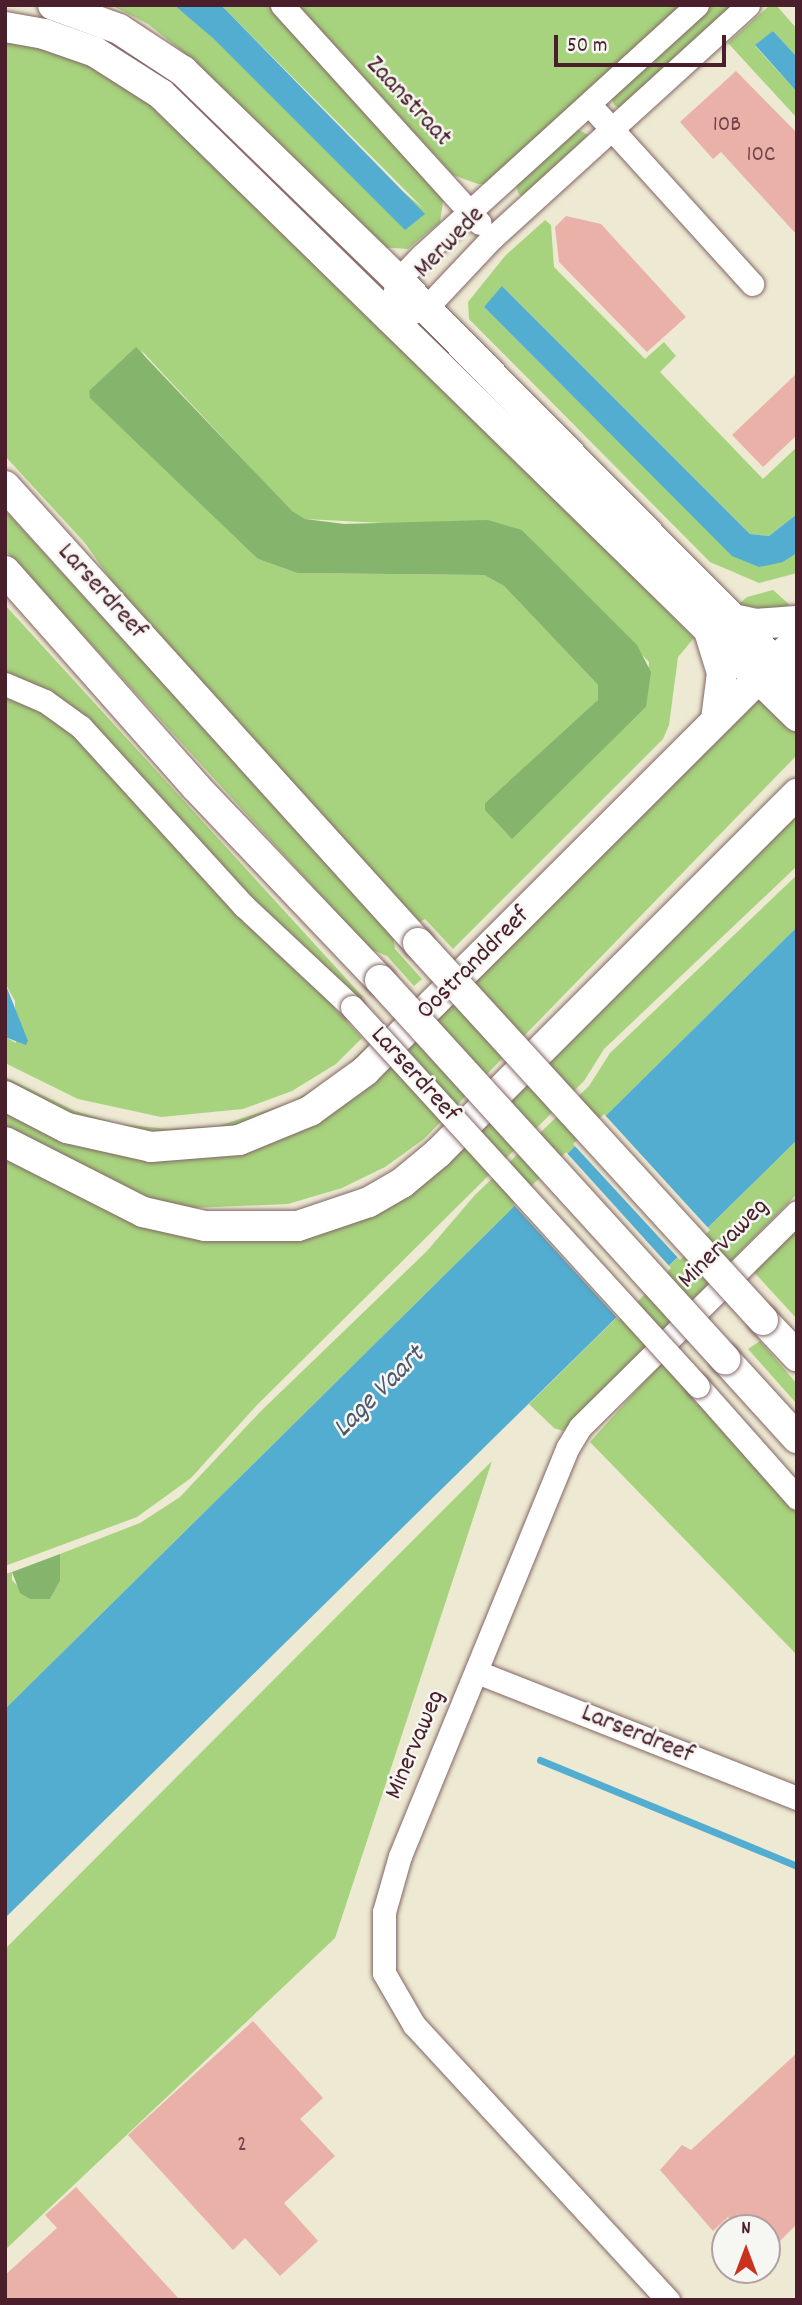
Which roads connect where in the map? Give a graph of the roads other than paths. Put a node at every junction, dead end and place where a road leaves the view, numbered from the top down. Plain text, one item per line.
1 (53, 5) edge
2 (282, 5) edge
3 (696, 5) edge
4 (748, 5) edge
5 (5, 27) edge
6 (589, 104) junction
7 (612, 130) junction
8 (471, 212) junction
9 (492, 238) junction
10 (398, 280) junction
11 (752, 284) dead end
12 (425, 309) junction
13 (387, 318) junction
14 (5, 486) edge
15 (5, 571) edge
16 (797, 621) edge
17 (721, 625) junction
18 (797, 640) edge
19 (778, 676) edge
20 (5, 684) edge
21 (797, 716) edge
22 (716, 720) junction
23 (797, 794) edge
24 (5, 1096) edge
25 (5, 1142) edge
26 (797, 1212) edge
27 (797, 1356) edge
28 (797, 1438) edge
29 (797, 1498) edge
30 (477, 1672) junction
31 (797, 1798) edge
32 (668, 2300) edge

1 - 10 main road
2 - 8 street, Zaanstraat
3 - 6 street, Merwede
4 - 7 street, Merwede
5 - 13 main road
6 - 7 street
6 - 8 street, Merwede
7 - 9 street, Merwede
7 - 11 street
8 - 9 street, Zaanstraat
8 - 10 street, Merwede
9 - 12 street, Merwede
10 - 12 main road
10 - 13 street, Merwede
12 - 13 street, Merwede
12 - 17 main road
13 - 17 main road
14 - 27 main road, Larserdreef, bridge
15 - 28 main road, Larserdreef, bridge
16 - 17 main road
17 - 19 main road
17 - 22 main road
18 - 19 main road, Oostranddreef
19 - 21 main road
19 - 22 main road, Oostranddreef
20 - 29 street, Larserdreef, bridge
22 - 24 main road, Oostranddreef
23 - 25 main road
26 - 30 street, Minervaweg
30 - 31 street, Larserdreef
30 - 32 street, Minervaweg

